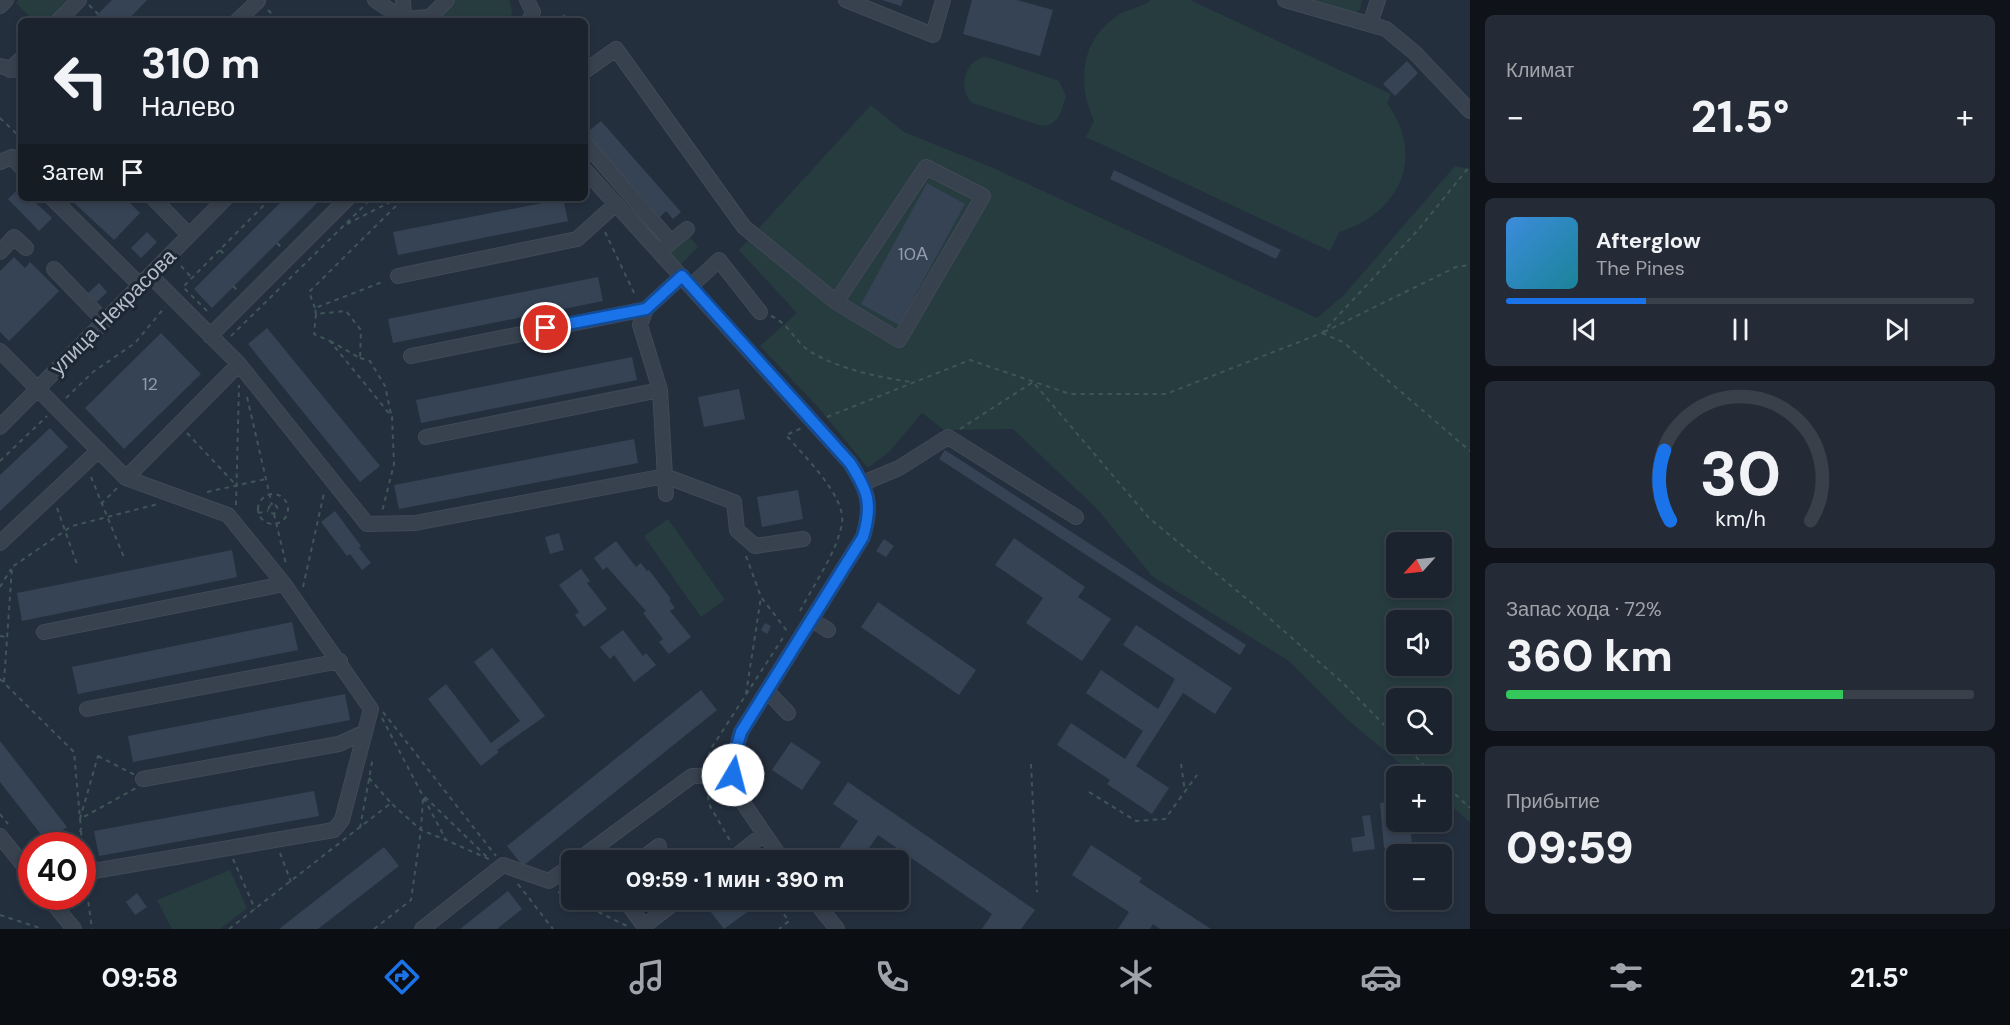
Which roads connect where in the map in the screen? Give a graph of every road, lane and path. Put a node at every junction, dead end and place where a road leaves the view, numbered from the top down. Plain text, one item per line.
1 (6, 0) edge
2 (375, 0) edge
3 (404, 0) edge
4 (447, 0) edge
5 (527, 0) edge
6 (846, 0) edge
7 (943, 0) edge
8 (1285, 0) edge
9 (1377, 0) edge
10 (258, 1) edge
11 (84, 2) edge
12 (0, 6) edge
13 (98, 14) dead end
14 (62, 18) edge
15 (240, 18) edge
16 (401, 18) edge
17 (404, 18) edge
18 (421, 18) edge
19 (530, 18) edge
20 (1370, 24) junction
21 (588, 69) edge
22 (1470, 111) edge
23 (0, 118) edge
24 (18, 135) edge
25 (588, 146) edge
26 (1470, 166) edge
27 (588, 173) edge
28 (55, 201) edge
29 (156, 201) edge
30 (223, 201) edge
31 (268, 201) edge
32 (345, 201) edge
33 (369, 201) edge
34 (392, 201) edge
35 (401, 201) edge
36 (616, 204) junction
37 (599, 219) junction
38 (344, 226) junction
39 (687, 229) dead end
40 (189, 235) junction
41 (671, 242) junction
42 (26, 248) dead end
43 (220, 249) junction
44 (0, 252) edge
45 (660, 252) junction
46 (226, 256) dead end
47 (1470, 265) edge
48 (181, 266) dead end
49 (54, 269) dead end
50 (150, 275) junction
51 (398, 276) joint
52 (192, 278) junction
53 (686, 281) junction
54 (140, 285) junction
55 (183, 287) junction
56 (172, 298) junction
57 (836, 302) junction
58 (315, 308) junction
59 (646, 309) junction
60 (760, 312) joint
61 (316, 314) junction
62 (104, 321) junction
63 (226, 331) junction
64 (1322, 333) junction
65 (210, 336) junction
66 (330, 341) junction
67 (0, 351) edge
68 (411, 356) dead end
69 (360, 358) junction
70 (239, 364) junction
71 (913, 382) junction
72 (1033, 382) junction
73 (244, 387) dead end
74 (38, 388) junction
75 (660, 390) junction
76 (57, 407) junction
77 (392, 417) junction
78 (814, 422) junction
79 (179, 425) junction
80 (0, 427) edge
81 (426, 437) dead end
82 (948, 437) junction
83 (99, 450) junction
84 (1470, 451) edge
85 (0, 461) edge
86 (85, 463) junction
87 (665, 476) junction
88 (328, 477) junction
89 (126, 478) junction
90 (266, 479) junction
91 (863, 483) junction
92 (237, 486) junction
93 (205, 493) dead end
94 (666, 494) dead end
95 (52, 495) junction
96 (269, 495) junction
97 (162, 503) dead end
98 (101, 504) junction
99 (272, 505) junction
100 (236, 506) dead end
101 (288, 506) junction
102 (278, 508) junction
103 (268, 510) junction
104 (258, 513) junction
105 (274, 514) junction
106 (106, 517) junction
107 (1076, 517) dead end
108 (379, 523) junction
109 (276, 524) junction
110 (65, 531) junction
111 (803, 539) dead end
112 (0, 543) edge
113 (745, 552) dead end
114 (125, 560) dead end
115 (12, 567) junction
116 (78, 567) dead end
117 (286, 567) dead end
118 (284, 584) junction
119 (0, 587) edge
120 (301, 596) dead end
121 (760, 597) junction
122 (800, 611) dead end
123 (812, 620) junction
124 (793, 621) dead end
125 (828, 630) dead end
126 (44, 632) dead end
127 (0, 636) edge
128 (7, 637) junction
129 (340, 661) junction
130 (0, 679) edge
131 (4, 682) junction
132 (767, 692) junction
133 (745, 697) dead end
134 (87, 709) dead end
135 (788, 713) dead end
136 (381, 715) junction
137 (379, 726) dead end
138 (1386, 727) edge
139 (365, 732) junction
140 (375, 747) dead end
141 (1413, 754) edge
142 (1031, 764) dead end
143 (1180, 764) dead end
144 (357, 765) junction
145 (1425, 766) edge
146 (733, 775) junction
147 (1197, 775) dead end
148 (143, 779) junction
149 (369, 779) junction
150 (1452, 791) edge
151 (1089, 792) dead end
152 (1185, 792) junction
153 (423, 795) junction
154 (391, 803) junction
155 (1470, 808) edge
156 (80, 819) junction
157 (360, 828) junction
158 (81, 829) junction
159 (421, 830) junction
160 (80, 832) edge
161 (81, 832) edge
162 (764, 834) junction
163 (0, 836) edge
164 (276, 840) junction
165 (446, 840) junction
166 (659, 846) dead end
167 (228, 848) junction
168 (592, 850) edge
169 (654, 850) edge
170 (744, 850) edge
171 (775, 850) edge
172 (18, 858) edge
173 (497, 862) junction
174 (96, 871) edge
175 (561, 873) edge
176 (291, 882) junction
177 (517, 883) dead end
178 (552, 889) dead end
179 (1037, 892) dead end
180 (561, 893) edge
181 (255, 909) junction
182 (59, 910) edge
183 (89, 910) edge
184 (595, 910) edge
185 (632, 910) edge
186 (665, 910) edge
187 (781, 910) edge
188 (822, 910) edge
189 (0, 915) edge
190 (43, 929) edge
191 (74, 929) edge
192 (92, 929) edge
193 (229, 929) edge
194 (374, 929) edge
195 (422, 929) edge
196 (553, 929) edge
197 (632, 929) edge
198 (779, 929) edge
199 (837, 929) edge

1 - 12 street
2 - 16 street
3 - 17 street
4 - 18 street
5 - 19 street
6 - 7 street
8 - 20 street
9 - 20 street
10 - 15 street
11 - 13 path
11 - 14 street
20 - 22 street
21 - 57 street
23 - 24 path
25 - 41 street
26 - 64 path
27 - 36 street
28 - 54 street
29 - 40 street
30 - 40 street, улица Некрасова
31 - 43 path
32 - 63 street
33 - 38 path
34 - 38 path
35 - 58 path
36 - 37 street
36 - 45 street
37 - 51 street
37 - 59 path
38 - 63 path
39 - 41 street
40 - 50 street, улица Некрасова
41 - 45 street
42 - 44 street
43 - 46 path
43 - 52 path
45 - 53 street
47 - 64 path
48 - 52 path
49 - 62 street
50 - 54 street, улица Некрасова
50 - 56 street
51 - 58 path
52 - 55 path
53 - 59 street
53 - 60 street
53 - 78 street
54 - 62 street, улица Некрасова
55 - 56 path
55 - 63 path
56 - 65 street
56 - 76 path
57 - 57 street
58 - 61 path
59 - 68 street
59 - 75 street
60 - 71 path
61 - 66 path
61 - 69 path
62 - 74 street, улица Некрасова
63 - 65 street
63 - 70 path
64 - 72 path
64 - 84 path
65 - 70 street
66 - 69 path
66 - 77 path
67 - 74 street
69 - 77 path
70 - 79 street
70 - 88 street
70 - 92 path
71 - 72 path
71 - 78 path
72 - 82 path
72 - 138 path
73 - 90 path
74 - 76 street
74 - 80 street, улица Некрасова
75 - 81 street
75 - 87 street
76 - 83 street
76 - 85 path
77 - 108 path
78 - 91 street
78 - 122 path
79 - 89 street
79 - 92 path
82 - 91 street
82 - 107 street
83 - 86 street
83 - 89 street
86 - 95 street
86 - 98 path
87 - 94 street
87 - 108 street
87 - 111 street
88 - 108 street
88 - 120 path
89 - 98 path
89 - 118 street
90 - 92 path
90 - 96 path
91 - 123 street
92 - 93 path
92 - 100 path
95 - 110 path
95 - 112 street
96 - 99 path
96 - 101 path
96 - 104 path
97 - 106 path
98 - 106 path
99 - 102 path
99 - 103 path
101 - 102 path
101 - 109 path
102 - 105 path
103 - 104 path
103 - 105 path
104 - 109 path
105 - 109 path
106 - 110 path
106 - 114 path
109 - 117 path
110 - 115 path
110 - 116 path
113 - 121 path
115 - 119 path
115 - 128 path
118 - 126 street
118 - 129 street
121 - 124 path
121 - 133 path
123 - 125 street
123 - 132 street
127 - 128 path
128 - 131 path
129 - 134 street
129 - 139 street
130 - 131 path
131 - 156 path
132 - 135 street
132 - 146 street
136 - 137 path
136 - 153 path
136 - 173 path
139 - 144 street
139 - 148 street
140 - 149 path
141 - 145 path
142 - 179 path
143 - 152 path
144 - 149 path
144 - 164 street
146 - 162 street
146 - 168 street
147 - 152 path
148 - 156 path
148 - 156 path
149 - 154 path
149 - 157 path
150 - 155 path
151 - 152 path
153 - 159 path
153 - 165 path
153 - 173 path
154 - 157 path
154 - 159 path
156 - 158 path
157 - 176 path
158 - 160 path
158 - 161 path
159 - 165 path
159 - 194 path
162 - 170 street
162 - 171 street
163 - 172 street
164 - 167 street
164 - 176 path
165 - 173 path
166 - 169 street
167 - 174 street
167 - 181 path
173 - 175 street
173 - 195 street
176 - 181 path
177 - 196 path
178 - 180 path
181 - 193 path
182 - 191 street
183 - 192 path
184 - 197 path
185 - 186 street
187 - 198 path
188 - 199 street
189 - 190 path

